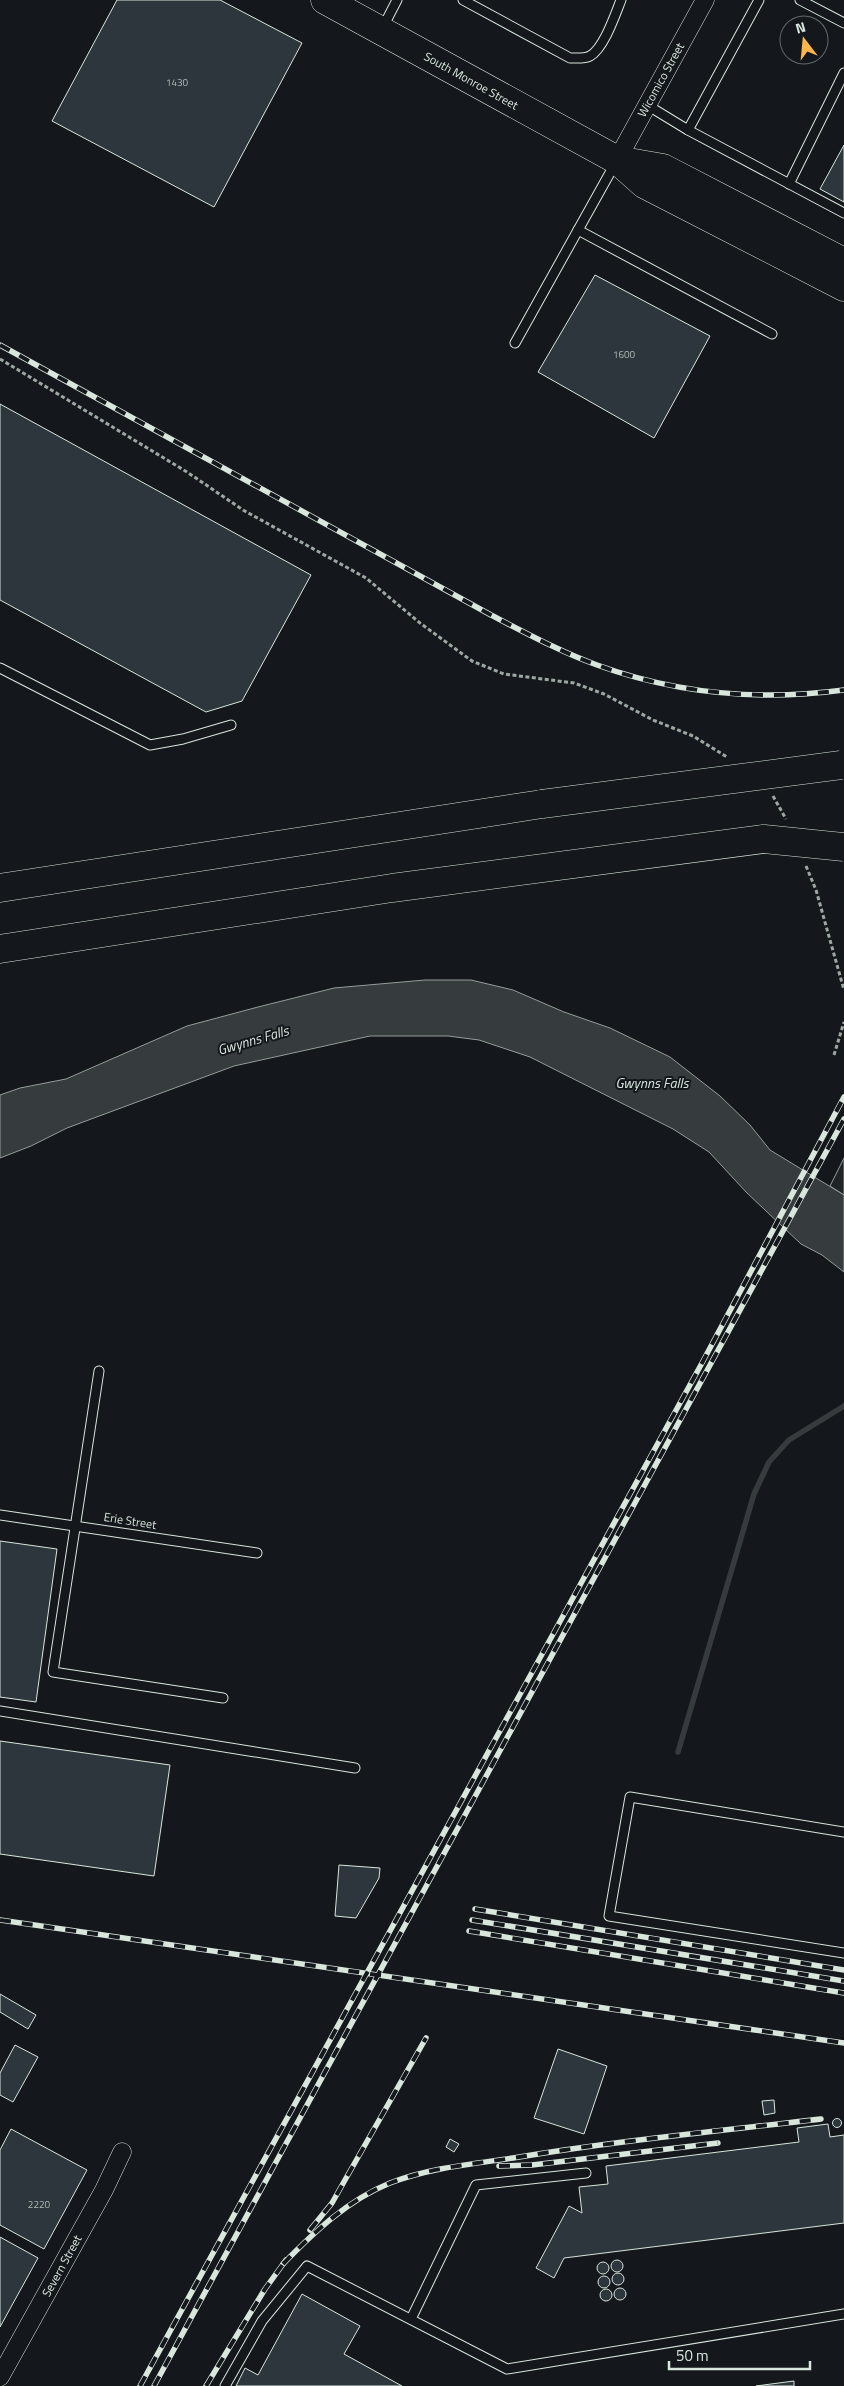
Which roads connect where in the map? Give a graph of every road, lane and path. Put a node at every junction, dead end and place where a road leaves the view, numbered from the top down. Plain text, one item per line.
1 (325, 0) edge
2 (397, 0) edge
3 (463, 0) edge
4 (622, 0) edge
5 (705, 0) edge
6 (759, 0) edge
7 (800, 0) edge
8 (844, 23) edge
9 (380, 31) junction
10 (844, 73) edge
11 (647, 105) junction
12 (688, 130) junction
13 (617, 160) junction
14 (789, 184) junction
15 (844, 213) edge
16 (578, 230) junction
17 (844, 262) edge
18 (844, 287) edge
19 (772, 334) dead end
20 (515, 343) dead end
21 (0, 359) edge
22 (0, 668) edge
23 (231, 724) dead end
24 (734, 761) dead end
25 (843, 765) edge
26 (769, 792) dead end
27 (788, 822) dead end
28 (844, 830) edge
29 (764, 839) junction
30 (844, 847) edge
31 (806, 864) dead end
32 (0, 888) edge
33 (0, 949) edge
34 (844, 990) edge
35 (844, 1022) edge
36 (834, 1055) dead end
37 (99, 1371) dead end
38 (0, 1514) edge
39 (75, 1526) junction
40 (257, 1553) dead end
41 (223, 1698) dead end
42 (0, 1711) edge
43 (355, 1768) dead end
44 (844, 1832) edge
45 (844, 1953) edge
46 (122, 2152) dead end
47 (586, 2173) dead end
48 (844, 2314) edge
49 (411, 2319) junction
50 (3, 2366) edge
51 (225, 2386) edge

1 - 9 main road, South Monroe Street
2 - 9 lane
3 - 4 lane
5 - 11 street, Wicomico Street
6 - 12 lane
7 - 8 lane
9 - 13 main road, South Monroe Street
10 - 14 lane
11 - 12 lane
11 - 13 street, Wicomico Street
12 - 14 lane
13 - 16 lane
13 - 17 main road, South Monroe Street
13 - 18 main road, South Monroe Street
14 - 15 lane
16 - 19 lane
16 - 20 lane
21 - 24 path
22 - 23 lane
25 - 32 main road, bridge
26 - 27 path
28 - 29 main road, bridge
29 - 30 main road, bridge
29 - 33 main road
31 - 34 path
35 - 36 path
37 - 39 lane
38 - 39 lane, Erie Street
39 - 40 lane, Erie Street
39 - 41 lane
42 - 43 lane
44 - 45 lane
46 - 50 street, Severn Street
47 - 49 lane
48 - 49 lane
49 - 51 lane

